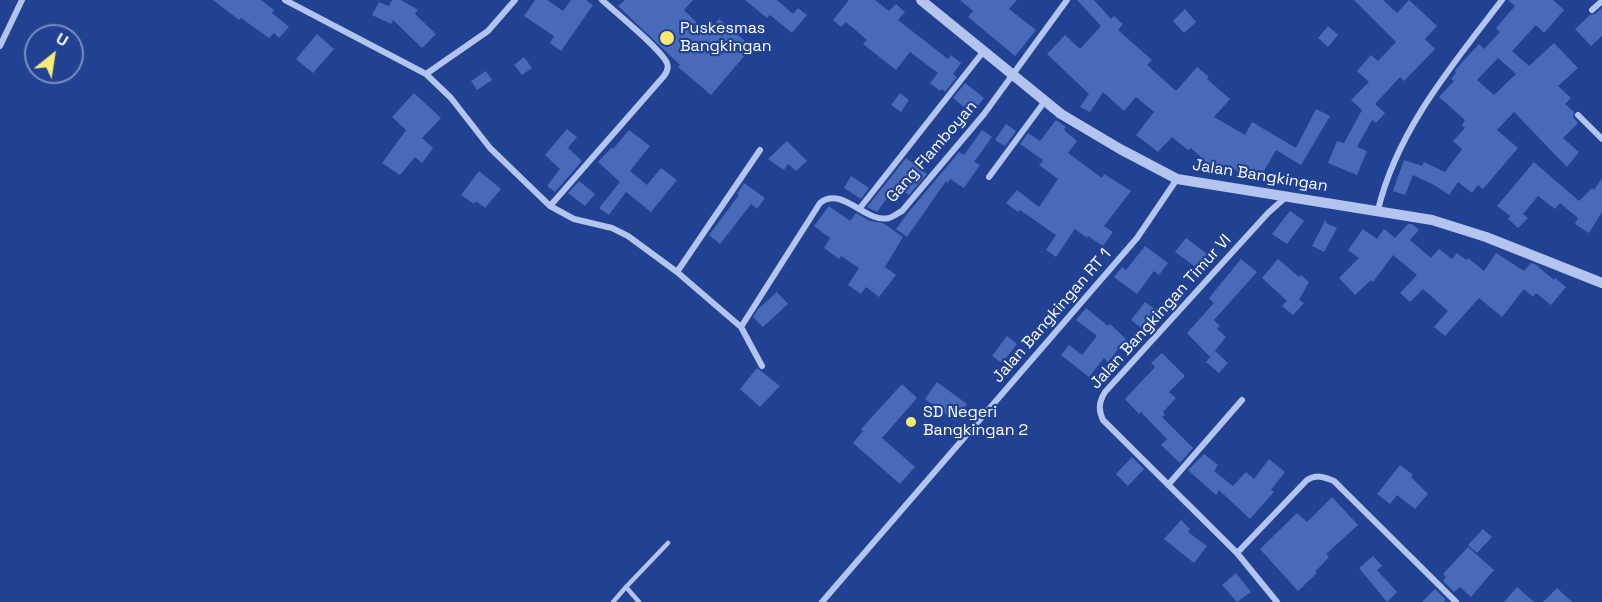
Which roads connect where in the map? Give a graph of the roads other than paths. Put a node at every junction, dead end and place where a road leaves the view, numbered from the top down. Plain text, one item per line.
1 (22, 0) edge
2 (285, 0) edge
3 (514, 0) edge
4 (602, 0) edge
5 (921, 0) edge
6 (1067, 0) edge
7 (1502, 0) edge
8 (1602, 1) edge
9 (1592, 10) dead end
10 (0, 46) edge
11 (983, 52) junction
12 (426, 74) junction
13 (1013, 76) junction
14 (1045, 101) junction
15 (1578, 115) dead end
16 (1602, 139) edge
17 (760, 150) dead end
18 (989, 177) dead end
19 (1177, 179) junction
20 (1288, 195) junction
21 (550, 206) junction
22 (860, 208) junction
23 (1378, 210) junction
24 (677, 272) junction
25 (1602, 283) edge
26 (741, 327) junction
27 (762, 366) dead end
28 (1242, 400) dead end
29 (1168, 485) junction
30 (668, 543) dead end
31 (1237, 553) junction
32 (626, 587) junction
33 (613, 602) edge
34 (639, 602) edge
35 (822, 602) edge
36 (1277, 602) edge
37 (1456, 602) edge

1 - 10 street
2 - 12 street
3 - 12 street
4 - 21 street
5 - 11 street, Jalan Bangkingan
6 - 13 street, Gang Flamboyan
7 - 23 street
8 - 9 street
11 - 13 street, Jalan Bangkingan
11 - 22 street
12 - 21 street
13 - 14 street, Jalan Bangkingan
13 - 22 street, Gang Flamboyan
14 - 18 street
14 - 19 street, Jalan Bangkingan
15 - 16 street
17 - 24 street
19 - 20 street, Jalan Bangkingan
19 - 35 street, Jalan Bangkingan RT 1
20 - 23 street, Jalan Bangkingan
20 - 29 street, Jalan Bangkingan Timur VI
21 - 24 street
22 - 26 street, Gang Flamboyan
23 - 25 street, Jalan Bangkingan
24 - 26 street
26 - 27 street
28 - 29 street
29 - 31 street, Jalan Bangkingan Timur VI
30 - 32 lane
31 - 36 street, Jalan Bangkingan Timur VI
31 - 37 street
32 - 33 lane
32 - 34 lane

